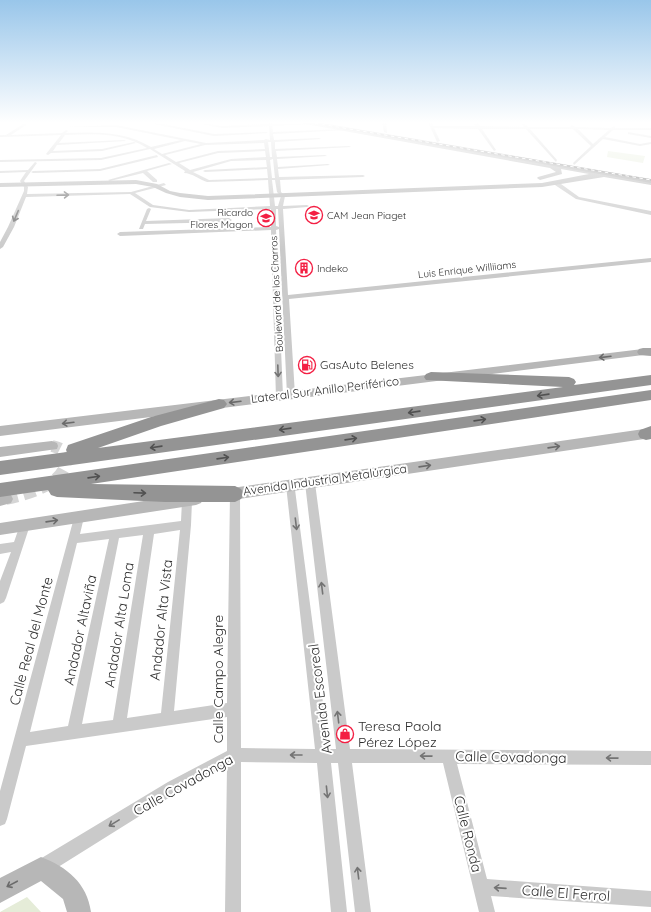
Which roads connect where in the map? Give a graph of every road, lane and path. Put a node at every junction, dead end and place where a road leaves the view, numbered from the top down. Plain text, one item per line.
1 (33, 165) edge
2 (40, 165) edge
3 (122, 165) edge
4 (168, 165) edge
5 (171, 165) edge
6 (178, 165) edge
7 (214, 165) edge
8 (270, 165) edge
9 (275, 165) edge
10 (555, 165) edge
11 (556, 165) edge
12 (558, 165) edge
13 (561, 165) edge
14 (574, 165) edge
15 (328, 166) joint
16 (571, 167) junction
17 (269, 168) junction
18 (276, 168) junction
19 (589, 170) junction
20 (28, 171) junction
21 (144, 171) junction
22 (191, 171) junction
23 (0, 172) edge
24 (33, 172) junction
25 (184, 173) junction
26 (558, 174) junction
27 (603, 175) junction
28 (363, 176) dead end
29 (332, 177) junction
30 (651, 177) edge
31 (278, 179) junction
32 (578, 179) junction
33 (110, 180) junction
34 (270, 180) junction
35 (651, 182) edge
36 (25, 183) junction
37 (159, 183) junction
38 (0, 184) edge
39 (557, 184) junction
40 (565, 188) junction
41 (382, 190) junction
42 (131, 193) junction
43 (276, 194) junction
44 (24, 196) junction
45 (307, 206) dead end
46 (273, 207) junction
47 (280, 207) junction
48 (149, 209) dead end
49 (651, 213) edge
50 (229, 220) dead end
51 (143, 223) junction
52 (274, 230) junction
53 (282, 230) junction
54 (139, 233) junction
55 (120, 234) dead end
56 (0, 247) edge
57 (651, 260) edge
58 (286, 297) junction
59 (648, 352) edge
60 (651, 375) edge
61 (431, 377) junction
62 (651, 380) edge
63 (291, 395) junction
64 (651, 395) edge
65 (279, 396) junction
66 (219, 404) junction
67 (0, 431) edge
68 (649, 433) edge
69 (52, 446) dead end
70 (0, 452) edge
71 (33, 463) junction
72 (0, 468) edge
73 (310, 483) junction
74 (291, 485) junction
75 (6, 494) edge
76 (235, 494) junction
77 (187, 501) junction
78 (79, 517) junction
79 (25, 525) junction
80 (186, 525) junction
81 (0, 529) edge
82 (149, 530) junction
83 (115, 534) junction
84 (73, 539) junction
85 (18, 546) junction
86 (0, 549) edge
87 (4, 578) edge
88 (0, 598) edge
89 (234, 709) junction
90 (166, 719) junction
91 (119, 725) junction
92 (74, 732) junction
93 (21, 740) junction
94 (234, 755) junction
95 (323, 755) junction
96 (343, 755) junction
97 (448, 756) junction
98 (651, 758) edge
99 (0, 820) edge
100 (41, 868) junction
101 (481, 887) junction
102 (0, 891) edge
103 (651, 899) edge
104 (79, 912) edge
105 (233, 912) edge
106 (338, 912) edge
107 (363, 912) edge
108 (487, 912) edge

1 - 20 street
2 - 24 street
3 - 24 street
4 - 21 street
5 - 25 street
6 - 22 street
7 - 22 street
8 - 17 street, Boulevard de los Charros
9 - 18 street, Boulevard de los Charros
10 - 26 main road
11 - 16 main road
12 - 16 main road
13 - 16 main road
14 - 16 street
15 - 18 street
15 - 29 street
16 - 19 main road
16 - 26 main road
16 - 30 main road
17 - 22 street
17 - 34 street, Boulevard de los Charros
18 - 31 street, Boulevard de los Charros
19 - 27 main road
19 - 30 main road
19 - 32 main road
19 - 35 main road
20 - 23 street
20 - 36 street
21 - 33 street
21 - 37 street
22 - 25 street
22 - 34 street
24 - 36 street
25 - 34 street
26 - 41 main road
27 - 32 main road
27 - 35 main road
28 - 29 street
29 - 31 street
31 - 34 street
31 - 43 street, Boulevard de los Charros
32 - 39 main road
32 - 40 street
33 - 36 main road
33 - 37 main road
34 - 43 street, Boulevard de los Charros
36 - 37 main road
36 - 38 main road
36 - 44 street
37 - 42 street
37 - 43 main road
39 - 40 street
39 - 41 main road
40 - 49 street
41 - 43 main road
44 -> 42 street
42 - 46 street
43 - 46 street, Boulevard de los Charros
43 - 47 street, Boulevard de los Charros
44 -> 56 street
45 - 47 street
46 - 47 street
46 - 52 street, Boulevard de los Charros
47 - 53 street, Boulevard de los Charros
48 - 51 street
50 - 51 street
51 - 54 street
52 - 53 street
52 - 54 street
52 -> 65 street, Boulevard de los Charros
53 - 58 street, Boulevard de los Charros
54 - 55 street
57 - 58 street, Luis Enrique Williiams
58 - 63 street, Boulevard de los Charros
59 -> 61 main road, Lateral Sur Anillo Periférico
60 - 61 highway
61 - 63 main road, Lateral Sur Anillo Periférico
62 -> 71 highway
63 - 65 main road, Lateral Sur Anillo Periférico
75 -> 64 highway
65 -> 66 main road, Lateral Sur Anillo Periférico
66 -> 67 main road, Lateral Sur Anillo Periférico
66 - 71 highway
73 -> 68 main road, Avenida Industria Metalúrgica
69 - 70 main road
71 - 72 highway
73 - 74 main road, Avenida Industria Metalúrgica
96 -> 73 street, Avenida Escoreal
74 - 76 main road, Avenida Industria Metalúrgica
74 -> 95 street, Avenida Escoreal
75 -> 76 highway
76 - 77 main road, Avenida Industria Metalúrgica
76 - 89 street, Calle Campo Alegre
77 - 78 main road, Avenida Industria Metalúrgica
77 - 80 street, Andador Alta Vista
79 -> 78 main road, Avenida Industria Metalúrgica
78 - 84 street, Calle Real del Monte
79 - 81 main road, Avenida Industria Metalúrgica
79 - 85 street
80 - 82 street
80 - 90 street, Andador Alta Vista
82 - 83 street
82 - 91 street, Andador Alta Loma
83 - 84 street
83 - 92 street, Andador Altaviña
84 - 93 street, Calle Real del Monte
85 - 86 street
85 - 87 street
87 - 88 street
89 - 90 street
89 - 94 street, Calle Campo Alegre
90 - 91 street
91 - 92 street
92 - 93 street
93 - 99 street, Calle Real del Monte
95 -> 94 street, Calle Covadonga
94 -> 100 street, Calle Covadonga
94 - 105 street, Calle Campo Alegre
95 - 96 street, Calle Covadonga
95 -> 106 street, Avenida Escoreal
97 -> 96 street, Calle Covadonga
107 -> 96 street, Avenida Escoreal
98 -> 97 street, Calle Covadonga
97 - 101 street, Calle Ronda
100 -> 102 main road
100 - 104 main road
103 -> 101 street, Calle El Ferrol
101 - 108 street, Calle Ronda

